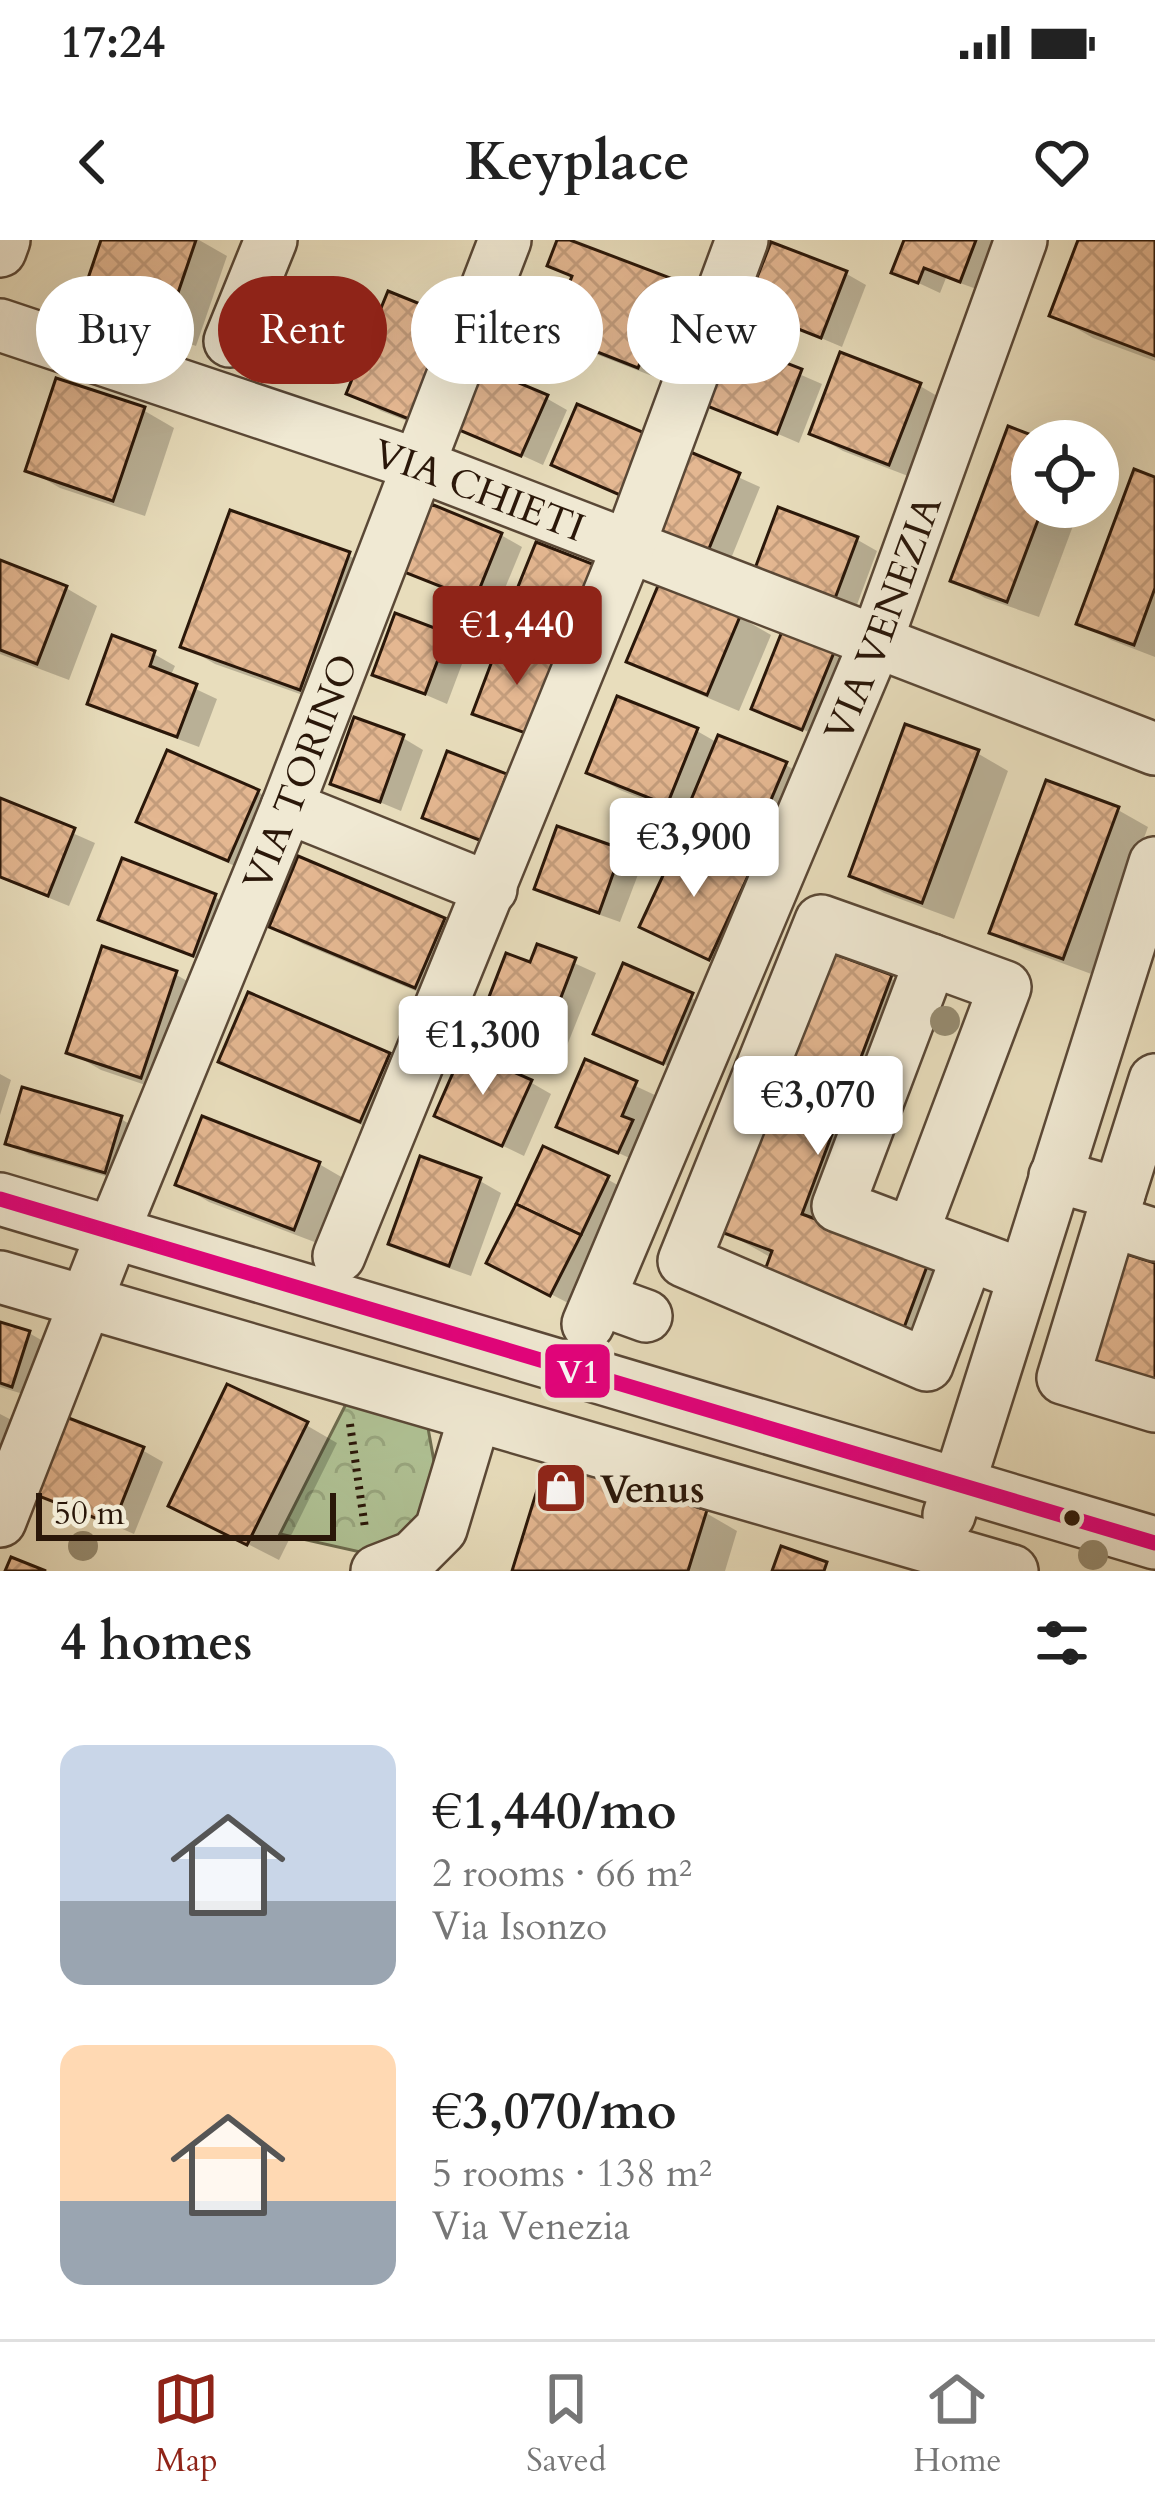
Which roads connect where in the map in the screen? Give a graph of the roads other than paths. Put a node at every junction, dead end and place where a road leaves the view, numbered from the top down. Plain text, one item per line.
1 (4, 240) edge
2 (272, 240) edge
3 (505, 240) edge
4 (742, 240) edge
5 (1021, 240) edge
6 (0, 251) edge
7 (257, 276) edge
8 (0, 325) edge
9 (418, 464) junction
10 (629, 545) junction
11 (877, 639) junction
12 (1155, 749) edge
13 (287, 807) junction
14 (1153, 877) edge
15 (491, 890) junction
16 (932, 960) junction
17 (1139, 970) edge
18 (1155, 1081) edge
19 (1055, 1175) junction
20 (0, 1199) edge
21 (1133, 1202) edge
22 (113, 1232) junction
23 (912, 1234) junction
24 (626, 1237) junction
25 (968, 1255) junction
26 (339, 1256) dead end
27 (684, 1261) junction
28 (1023, 1275) junction
29 (0, 1277) edge
30 (87, 1302) junction
31 (611, 1313) dead end
32 (1155, 1406) edge
33 (475, 1416) junction
34 (957, 1483) junction
35 (0, 1521) edge
36 (1155, 1543) edge
37 (371, 1551) edge
38 (936, 1561) edge
39 (1012, 1571) edge

1 - 6 street
2 - 7 street
3 - 9 street, VIA TORINO
4 - 10 street
5 - 11 street, VIA VENEZIA
8 - 9 street, VIA CHIETI
9 - 10 street, VIA CHIETI
9 - 13 street, VIA TORINO
10 - 11 street, VIA CHIETI
10 - 15 street
11 - 12 street, VIA CHIETI
11 - 24 street, VIA VENEZIA
13 - 15 street
13 - 22 street, VIA TORINO
14 - 17 street
15 - 26 street
16 - 23 street
16 - 23 street
16 - 27 street
17 - 19 street
18 - 21 street
19 - 21 street
19 - 28 street
20 - 22 street
21 - 32 street
22 - 30 street, VIA TORINO
22 - 34 street
23 - 25 street
24 - 27 street
24 - 31 street, VIA VENEZIA
25 - 27 street
25 - 28 street
28 - 34 street
29 - 30 street
30 - 33 street
30 - 35 street, VIA TORINO
33 - 37 street
33 - 38 street
34 - 36 street
34 - 38 street
38 - 39 street

